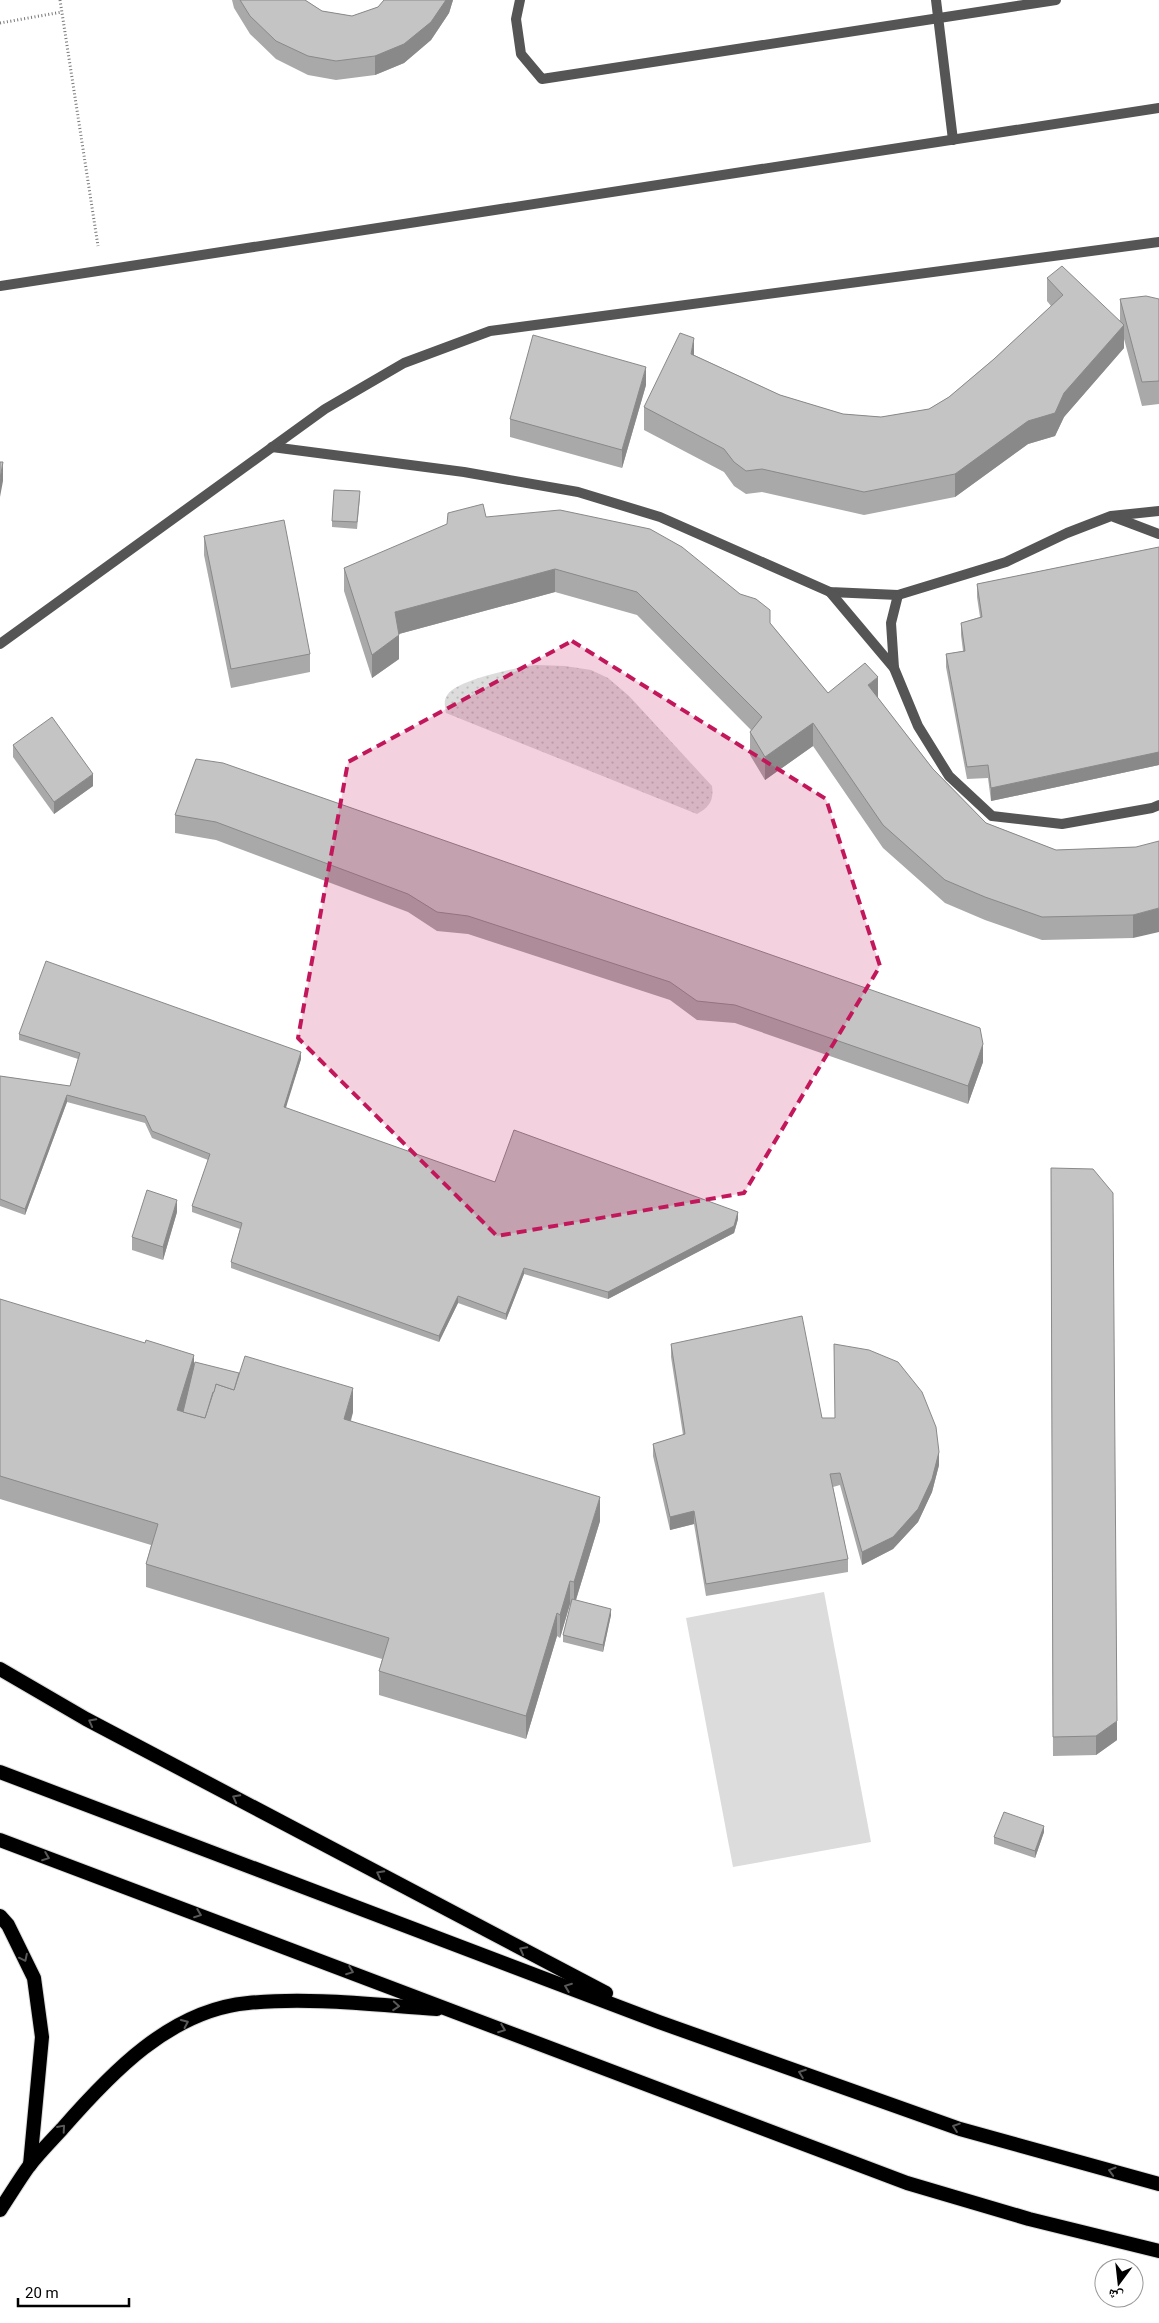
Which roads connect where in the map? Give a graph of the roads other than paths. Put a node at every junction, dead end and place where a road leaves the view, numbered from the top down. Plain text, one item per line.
1 (520, 0) edge
2 (936, 0) edge
3 (1056, 0) edge
4 (939, 19) junction
5 (1159, 108) edge
6 (953, 140) junction
7 (1159, 242) edge
8 (0, 286) edge
9 (272, 447) junction
10 (1159, 511) edge
11 (1111, 516) junction
12 (1159, 534) edge
13 (830, 592) junction
14 (898, 595) junction
15 (0, 644) edge
16 (894, 668) junction
17 (1159, 805) edge
18 (0, 1669) edge
19 (0, 1772) edge
20 (0, 1840) edge
21 (0, 1916) edge
22 (452, 2010) junction
23 (659, 2022) junction
24 (30, 2165) junction
25 (1159, 2184) edge
26 (0, 2210) edge
27 (1159, 2251) edge

1 - 4 lane
2 - 4 lane
3 - 4 lane
4 - 6 lane
5 - 6 lane
6 - 8 lane
7 - 9 lane
9 - 13 lane
9 - 15 lane
10 - 11 lane
11 - 12 lane
11 - 14 lane
13 - 14 lane
13 - 16 lane
14 - 16 lane
16 - 17 lane
23 -> 18 highway
23 -> 19 highway
20 -> 22 highway
21 -> 24 highway
24 -> 22 highway
22 -> 27 highway
25 -> 23 highway
24 - 26 highway

